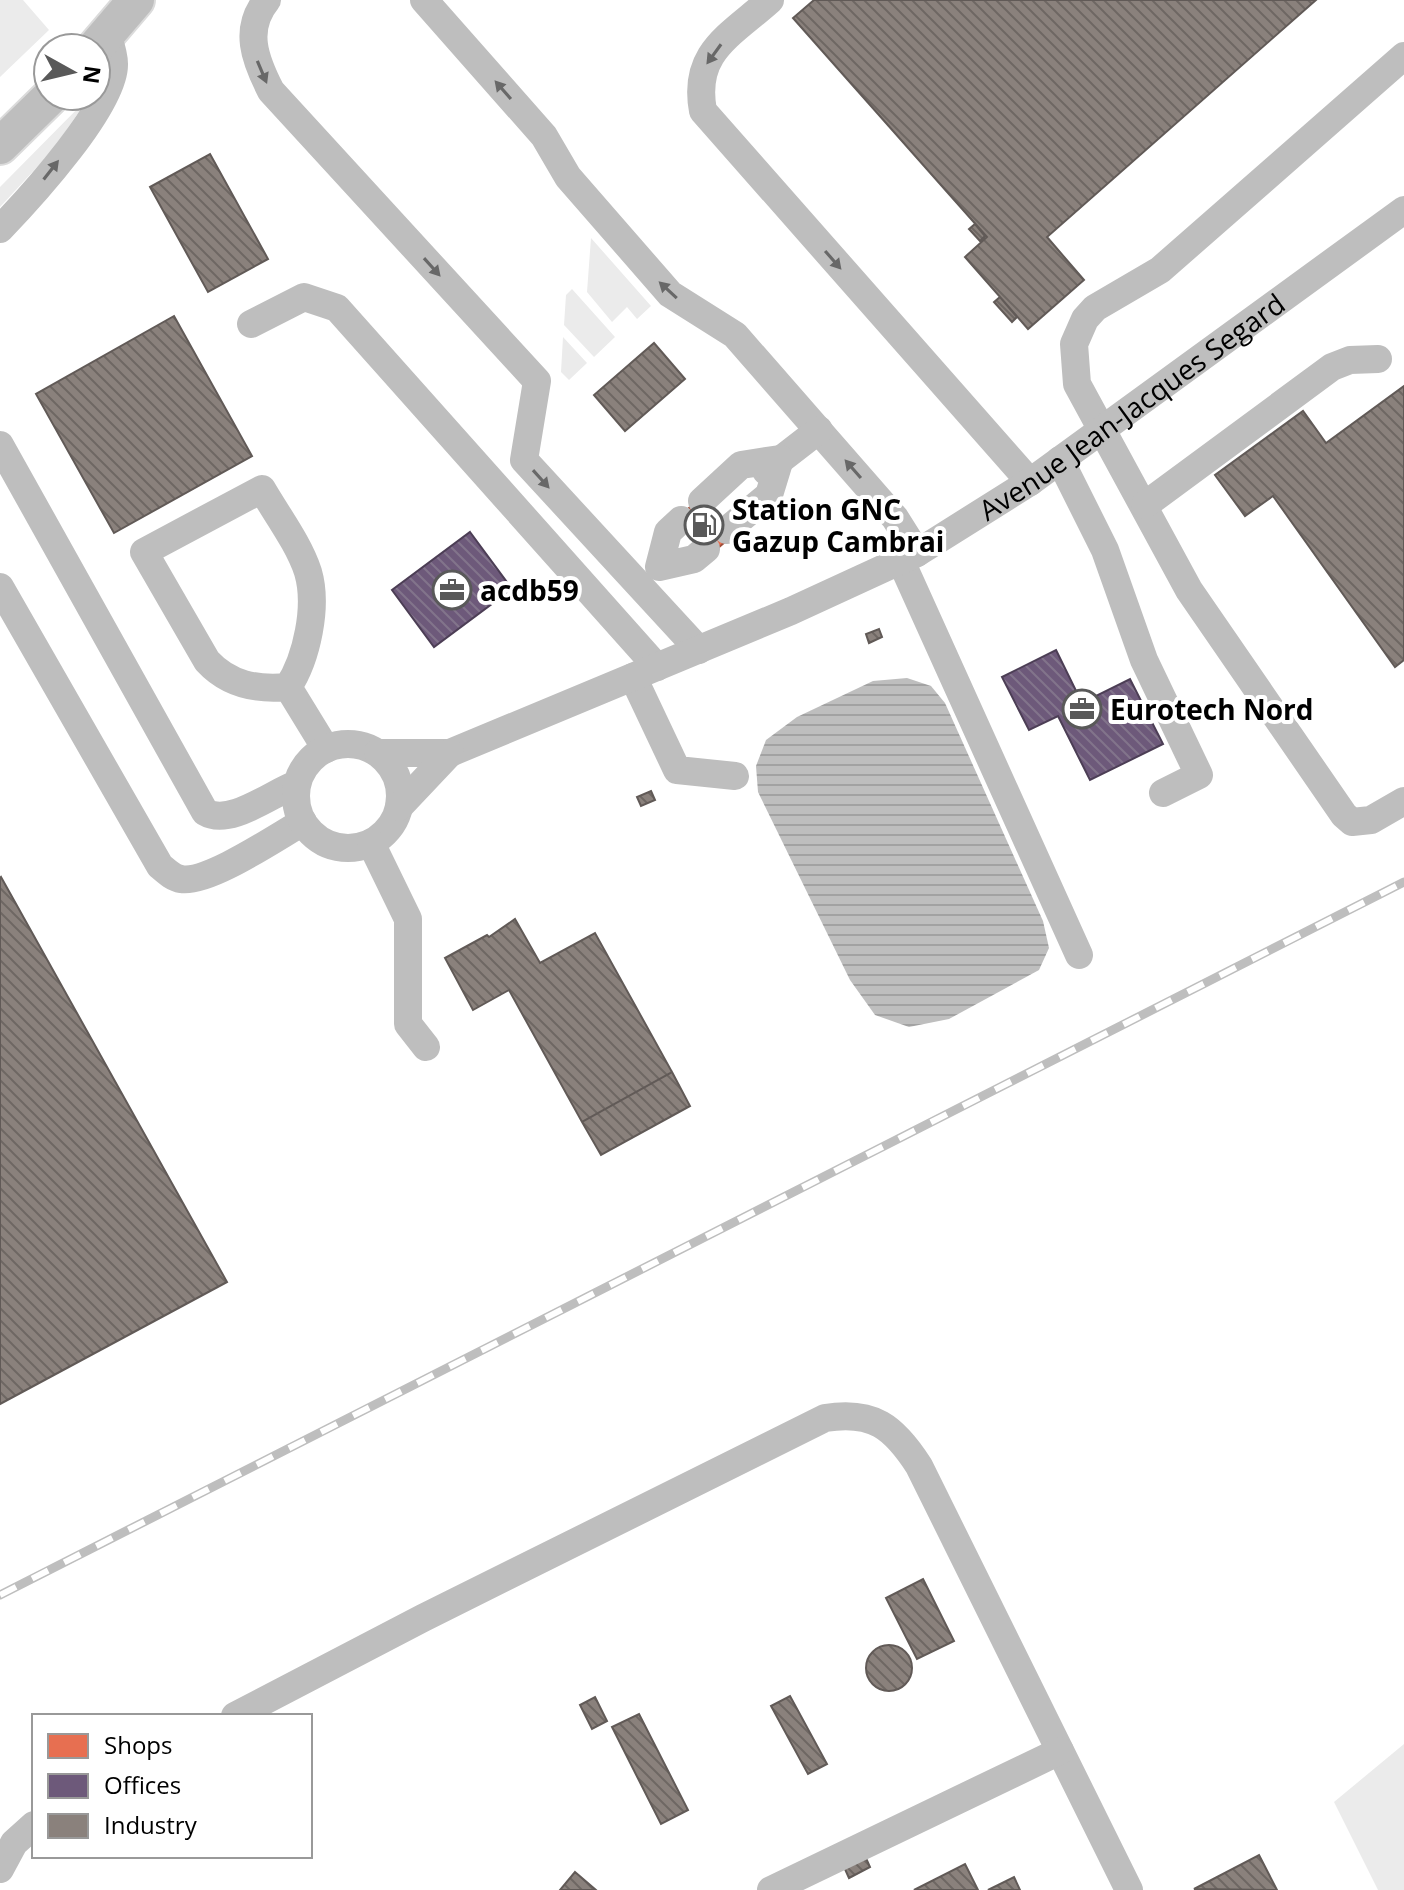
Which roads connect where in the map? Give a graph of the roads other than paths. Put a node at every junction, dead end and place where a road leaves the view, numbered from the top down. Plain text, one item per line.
1 (136, 0) edge
2 (267, 0) edge
3 (424, 0) edge
4 (770, 0) edge
5 (109, 32) edge
6 (1404, 56) edge
7 (35, 112) edge
8 (95, 112) edge
9 (0, 146) edge
10 (1404, 210) edge
11 (0, 229) edge
12 (251, 324) dead end
13 (1378, 359) dead end
14 (1104, 428) junction
15 (819, 430) junction
16 (0, 445) edge
17 (1060, 460) junction
18 (1030, 482) junction
19 (1145, 505) junction
20 (704, 525) junction
21 (909, 557) junction
22 (659, 567) junction
23 (638, 586) junction
24 (0, 587) edge
25 (699, 650) junction
26 (645, 672) junction
27 (288, 687) junction
28 (326, 749) junction
29 (378, 753) junction
30 (450, 753) junction
31 (735, 776) dead end
32 (297, 784) junction
33 (1163, 793) dead end
34 (1404, 801) edge
35 (399, 807) junction
36 (303, 822) junction
37 (371, 843) junction
38 (1079, 955) dead end
39 (426, 1047) dead end
40 (239, 1714) edge
41 (1060, 1751) junction
42 (32, 1827) edge
43 (0, 1869) edge
44 (771, 1890) edge
45 (1129, 1890) edge

1 - 5 main road
2 -> 23 street
15 -> 3 street
4 -> 18 street
6 - 14 street
7 - 9 main road
11 -> 8 street
10 - 14 street, Avenue Jean-Jacques Segard
12 - 26 street
13 - 19 street
14 - 17 street, Avenue Jean-Jacques Segard
14 - 19 street
15 - 20 street
21 -> 15 street
16 - 32 street
17 - 18 street, Avenue Jean-Jacques Segard
17 - 33 street
18 - 21 street, Avenue Jean-Jacques Segard
19 - 34 street
20 - 22 street
20 - 22 street
21 - 25 street, Avenue Jean-Jacques Segard
21 - 38 street
22 - 23 street
23 - 25 street
24 - 36 street
25 - 26 street, Avenue Jean-Jacques Segard
26 - 30 street, Avenue Jean-Jacques Segard
26 - 31 street
27 - 27 street
27 - 28 street
28 - 29 street
28 - 32 street
29 - 30 street, Avenue Jean-Jacques Segard
29 - 35 street
30 - 35 street, Avenue Jean-Jacques Segard
32 - 36 street
35 - 37 street
36 - 37 street
37 - 39 street
40 - 41 street
41 - 44 street
41 - 45 street
42 - 43 street

